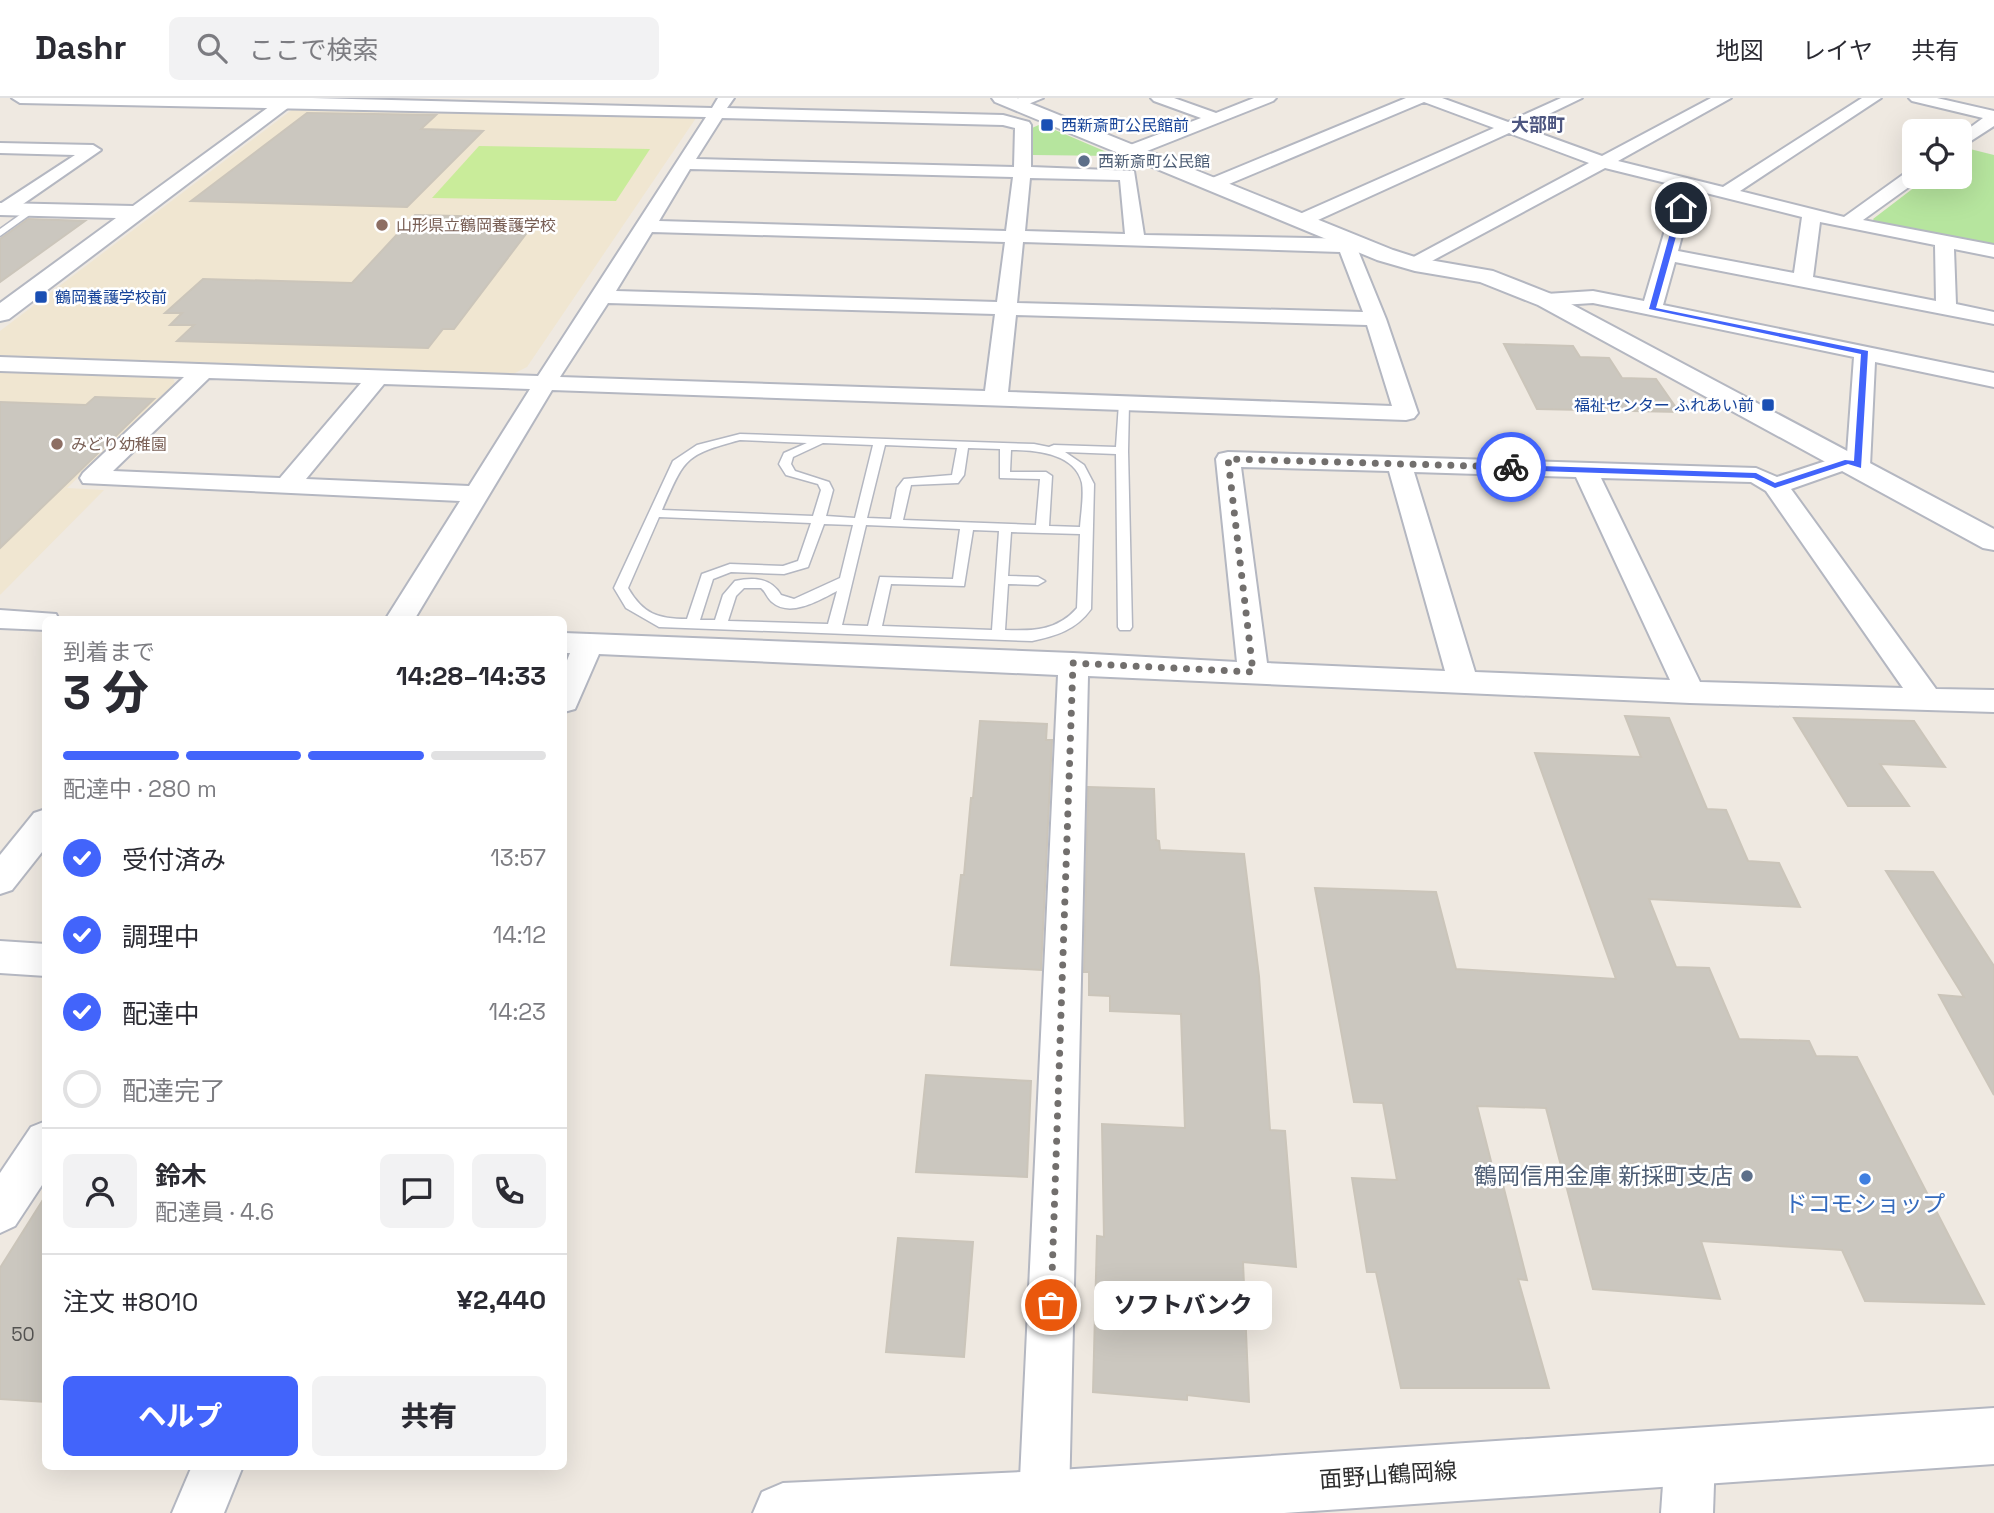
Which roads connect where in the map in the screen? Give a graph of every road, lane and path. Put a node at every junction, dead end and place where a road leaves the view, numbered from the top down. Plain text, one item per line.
1 (20, 98) edge
2 (1159, 98) edge
3 (1268, 98) edge
4 (1428, 98) edge
5 (1574, 98) edge
6 (1723, 98) edge
7 (1873, 98) edge
8 (1917, 98) edge
9 (74, 99) edge
10 (172, 100) edge
11 (1018, 100) edge
12 (287, 101) edge
13 (422, 102) edge
14 (649, 104) edge
15 (721, 105) edge
16 (1994, 117) edge
17 (1216, 118) junction
18 (1509, 128) junction
19 (1972, 134) edge
20 (1972, 146) edge
21 (0, 148) edge
22 (1983, 149) dead end
23 (1131, 151) junction
24 (1604, 163) junction
25 (684, 164) junction
26 (38, 169) dead end
27 (63, 170) junction
28 (1022, 173) junction
29 (1211, 184) junction
30 (1687, 184) junction
31 (1902, 184) edge
32 (1724, 194) junction
33 (2, 209) edge
34 (34, 209) junction
35 (137, 212) junction
36 (1812, 215) junction
37 (1300, 221) junction
38 (1847, 223) junction
39 (645, 226) junction
40 (0, 233) edge
41 (1013, 236) junction
42 (1135, 240) junction
43 (1944, 241) junction
44 (1350, 244) junction
45 (1994, 251) edge
46 (1667, 255) junction
47 (1415, 264) junction
48 (1803, 280) junction
49 (602, 297) junction
50 (1546, 300) junction
51 (1006, 309) junction
52 (1652, 309) junction
53 (1946, 309) junction
54 (0, 314) edge
55 (1994, 318) edge
56 (1376, 319) junction
57 (1865, 353) junction
58 (0, 364) edge
59 (203, 371) junction
60 (377, 377) junction
61 (1994, 380) edge
62 (545, 383) junction
63 (996, 398) junction
64 (1124, 403) junction
65 (827, 439) junction
66 (880, 441) junction
67 (963, 444) junction
68 (1006, 446) junction
69 (1034, 447) junction
70 (1122, 451) junction
71 (1399, 463) junction
72 (1853, 464) junction
73 (1584, 470) junction
74 (287, 486) junction
75 (1775, 486) junction
76 (477, 494) junction
77 (656, 513) junction
78 (818, 520) junction
79 (860, 522) junction
80 (896, 524) junction
81 (967, 527) junction
82 (1005, 528) junction
83 (1042, 530) junction
84 (1087, 531) junction
85 (1994, 541) edge
86 (846, 580) junction
87 (1002, 580) junction
88 (1038, 581) dead end
89 (401, 616) edge
90 (0, 619) edge
91 (42, 621) edge
92 (692, 625) junction
93 (720, 626) junction
94 (1125, 627) dead end
95 (834, 629) junction
96 (874, 631) junction
97 (998, 635) junction
98 (576, 644) edge
99 (1073, 663) junction
100 (1253, 672) junction
101 (1463, 681) junction
102 (567, 687) edge
103 (1690, 692) junction
104 (1927, 699) junction
105 (1994, 701) edge
106 (42, 827) edge
107 (0, 880) edge
108 (0, 957) edge
109 (42, 960) edge
110 (42, 1148) edge
111 (0, 1211) edge
112 (1994, 1436) edge
113 (1690, 1456) junction
114 (216, 1470) edge
115 (1045, 1500) junction
116 (1179, 1501) edge
117 (198, 1513) edge
118 (783, 1513) edge
119 (1687, 1513) edge

1 - 9 street
2 - 17 street
3 - 17 street
4 - 18 street
4 - 29 street
5 - 18 street
6 - 24 street
7 - 32 street
8 - 16 street
9 - 10 street
10 - 12 street
11 - 23 street
12 - 13 street
12 - 35 street
13 - 14 street
14 - 15 street
15 - 25 street
15 - 28 street
16 - 19 street
17 - 23 street
18 - 24 street
18 - 37 street
20 - 22 street
21 - 27 street
23 - 29 street
24 - 30 street
24 - 47 street
25 - 28 street
25 - 39 street
26 - 27 street
27 - 33 street
28 - 41 street
28 - 42 street
29 - 37 street
30 - 32 street
30 - 46 street
31 - 38 street
32 - 36 street
33 - 34 street
34 - 35 street
34 - 40 lane
35 - 54 street
36 - 38 street
36 - 48 street
37 - 44 street
38 - 43 street
39 - 41 street
39 - 49 street
41 - 42 street
41 - 51 street
42 - 44 street
43 - 45 street
43 - 53 street
44 - 47 street
44 - 56 street
46 - 48 street
46 - 52 street
47 - 50 street
48 - 53 street
49 - 51 street
49 - 62 street
50 - 52 street
50 - 72 street
51 - 56 street
51 - 63 street
52 - 57 street
53 - 55 street
56 - 64 street
57 - 61 street
57 - 72 street
58 - 59 street
59 - 60 street
59 - 74 street
60 - 62 street
60 - 74 street
62 - 63 street
62 - 76 street
63 - 64 street
64 - 70 lane
65 - 66 lane
65 - 77 lane
65 - 78 lane
66 - 67 lane
66 - 79 lane
67 - 68 lane
67 - 80 lane
68 - 69 lane
68 - 83 lane
69 - 70 lane
69 - 84 lane
70 - 94 lane
71 - 73 street
71 - 100 street
71 - 101 street
72 - 75 street
72 - 85 street
73 - 75 street
73 - 103 street
74 - 76 street
75 - 104 street
76 - 89 street
77 - 78 lane
77 - 92 lane
78 - 79 lane
78 - 92 lane
79 - 80 lane
79 - 86 lane
80 - 81 lane
81 - 82 lane
81 - 96 lane
82 - 83 lane
82 - 87 lane
83 - 84 lane
84 - 97 lane
86 - 93 lane
86 - 95 lane
87 - 88 lane
87 - 97 lane
90 - 91 street
92 - 93 lane
93 - 95 lane
95 - 96 lane
96 - 97 lane
98 - 99 street
98 - 102 street
99 - 100 street
99 - 115 street
100 - 101 street
101 - 103 street
103 - 104 street
104 - 105 street
106 - 107 street
108 - 109 street
110 - 111 street
112 - 113 street, 面野山鶴岡線
113 - 116 street, 面野山鶴岡線
113 - 119 street
114 - 117 street
115 - 116 street, 面野山鶴岡線
115 - 118 street, 面野山鶴岡線

